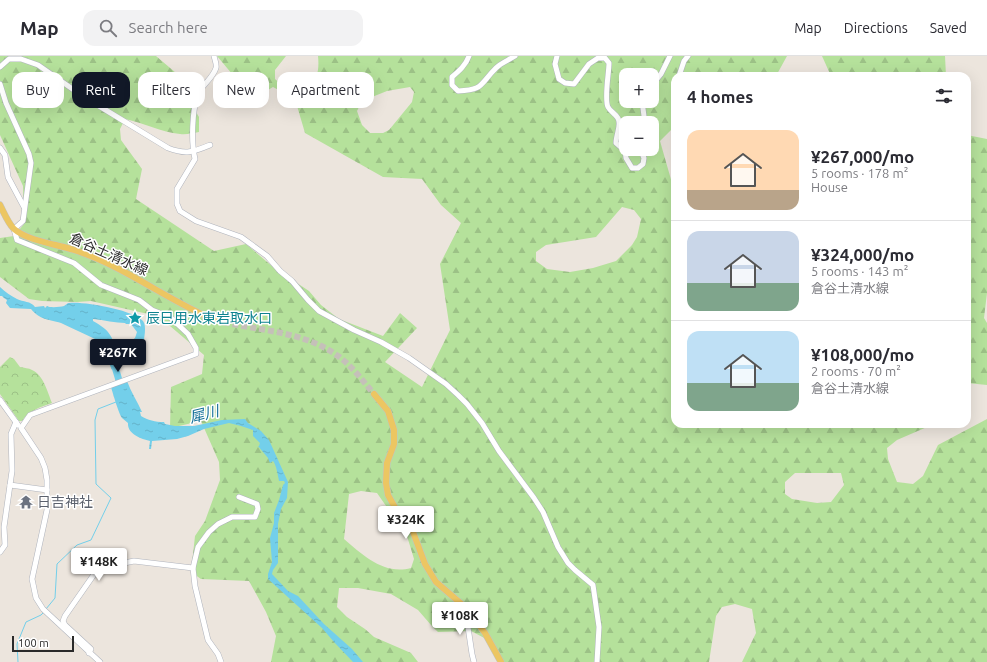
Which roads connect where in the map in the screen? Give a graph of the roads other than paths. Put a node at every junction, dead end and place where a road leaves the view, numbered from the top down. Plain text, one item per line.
1 (214, 56) edge
2 (469, 56) edge
3 (514, 56) edge
4 (557, 56) edge
5 (670, 56) edge
6 (688, 56) edge
7 (0, 68) edge
8 (680, 72) edge
9 (659, 76) edge
10 (0, 84) edge
11 (619, 119) edge
12 (619, 128) edge
13 (210, 145) dead end
14 (619, 146) edge
15 (0, 148) edge
16 (193, 152) junction
17 (626, 156) edge
18 (643, 156) edge
19 (0, 206) edge
20 (24, 207) junction
21 (14, 229) junction
22 (215, 320) tunnel mouth
23 (374, 394) tunnel mouth
24 (0, 400) edge
25 (16, 422) junction
26 (21, 428) junction
27 (10, 485) junction
28 (47, 490) junction
29 (239, 497) dead end
30 (0, 552) edge
31 (193, 568) junction
32 (465, 607) junction
33 (89, 652) junction
34 (100, 662) edge
35 (221, 662) edge
36 (474, 662) edge
37 (501, 662) edge
38 (597, 662) edge

1 - 16 street
2 - 3 street
4 - 11 street
5 - 9 street
6 - 8 street
7 - 16 street
10 - 20 street
12 - 14 street
13 - 16 street
15 - 20 street
16 - 38 street
17 - 18 street
19 - 21 main road
20 - 21 street
21 - 22 main road, 倉谷土清水線
21 - 26 street
23 - 32 main road
24 - 25 street
25 - 26 street
25 - 27 street
26 - 28 street
27 - 28 street
27 - 30 street
28 - 33 street
29 - 31 street
31 - 33 street
31 - 35 street
32 - 36 street
32 - 37 main road
33 - 34 street

